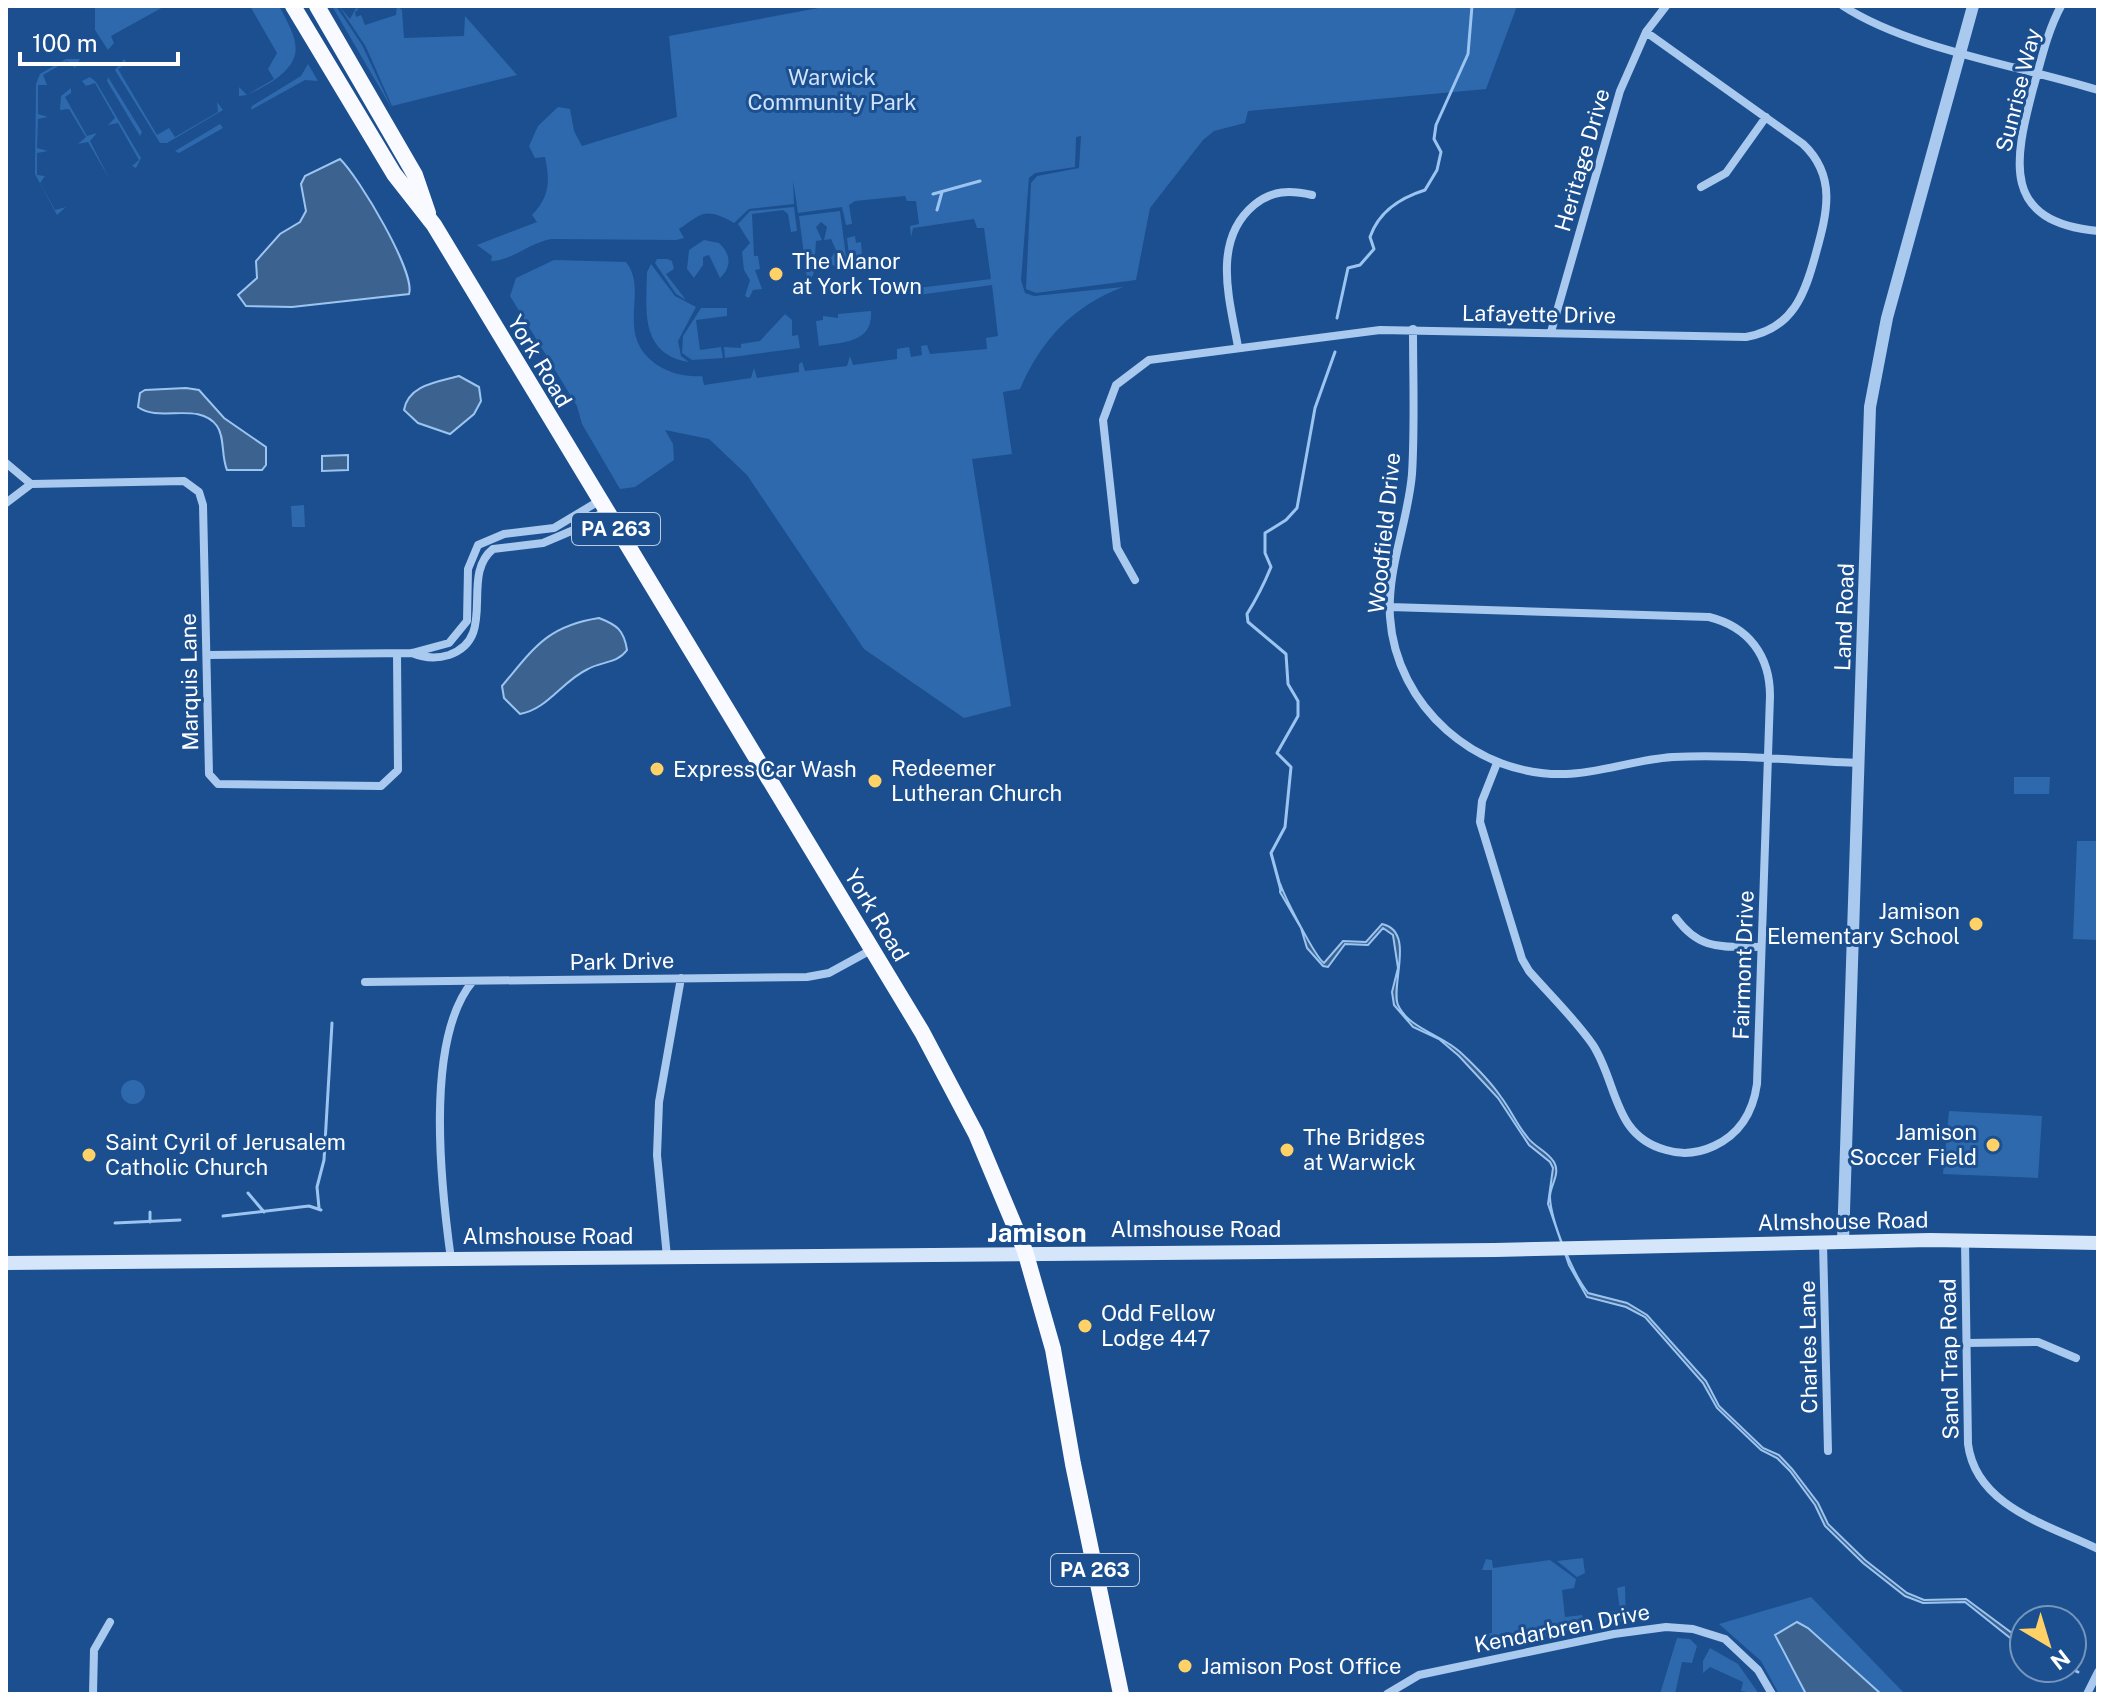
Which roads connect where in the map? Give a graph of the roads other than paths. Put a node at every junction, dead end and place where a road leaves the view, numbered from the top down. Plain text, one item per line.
1 (293, 6) edge
2 (317, 6) edge
3 (1666, 6) edge
4 (1843, 6) edge
5 (1973, 6) edge
6 (2061, 6) edge
7 (1646, 32) junction
8 (1961, 51) junction
9 (2038, 72) junction
10 (2098, 90) edge
11 (1766, 117) junction
12 (1701, 187) dead end
13 (1312, 195) dead end
14 (434, 225) junction
15 (2098, 231) edge
16 (1413, 329) junction
17 (1551, 332) junction
18 (1238, 347) junction
19 (6, 463) edge
20 (31, 484) junction
21 (6, 503) edge
22 (602, 506) junction
23 (1135, 580) dead end
24 (1390, 607) junction
25 (397, 654) junction
26 (208, 655) junction
27 (1768, 759) junction
28 (1497, 763) junction
29 (1860, 763) junction
30 (1676, 918) dead end
31 (1761, 947) junction
32 (872, 949) junction
33 (681, 978) junction
34 (473, 981) junction
35 (365, 982) dead end
36 (1965, 1241) junction
37 (1843, 1242) junction
38 (1823, 1243) junction
39 (2098, 1243) edge
40 (1025, 1251) junction
41 (667, 1257) junction
42 (451, 1259) junction
43 (6, 1263) edge
44 (1967, 1343) junction
45 (2076, 1358) dead end
46 (1828, 1451) dead end
47 (2098, 1549) edge
48 (110, 1622) dead end
49 (2098, 1672) edge
50 (93, 1694) edge
51 (1121, 1694) edge
52 (1387, 1694) edge
53 (1772, 1694) edge
54 (2087, 1694) edge

1 - 14 highway, York Road / PA 263
2 - 14 highway, York Road / PA 263
3 - 7 street, Heritage Drive
4 - 8 street
5 - 8 street, Land Road
6 - 9 street, Sunrise Way
7 - 11 street, Lafayette Drive
7 - 17 street, Heritage Drive
8 - 9 street
8 - 29 street, Land Road
9 - 10 street
9 - 15 street, Sunrise Way
11 - 12 street
11 - 17 street, Lafayette Drive
13 - 18 street
14 - 22 highway, York Road / PA 263
16 - 17 street, Lafayette Drive
16 - 18 street, Lafayette Drive
16 - 24 street, Woodfield Drive
18 - 23 street, Lafayette Drive
19 - 20 street
20 - 21 street
20 - 26 street, Marquis Lane
22 - 25 street
22 - 32 highway, York Road / PA 263
24 - 27 street, Fairmont Drive
24 - 28 street, Woodfield Drive
25 - 26 street
25 - 26 street, Marquis Lane
27 - 28 street, Woodfield Drive
27 - 29 street, Woodfield Drive
27 - 31 street, Fairmont Drive
28 - 31 street, Fairmont Drive
29 - 37 street, Land Road
30 - 31 street
32 - 33 street, Park Drive
32 - 40 highway, York Road / PA 263
33 - 34 street, Park Drive
33 - 41 street
34 - 35 street, Park Drive
34 - 42 street
36 - 37 main road, Almshouse Road
36 - 39 main road, Almshouse Road
36 - 44 street, Sand Trap Road
37 - 38 main road, Almshouse Road
38 - 40 main road, Almshouse Road
38 - 46 street, Charles Lane
40 - 41 main road, Almshouse Road
40 - 51 highway, York Road / PA 263
41 - 42 main road, Almshouse Road
42 - 43 main road, Almshouse Road
44 - 45 street
44 - 47 street, Sand Trap Road
48 - 50 street
49 - 54 street
52 - 53 street, Kendarbren Drive

